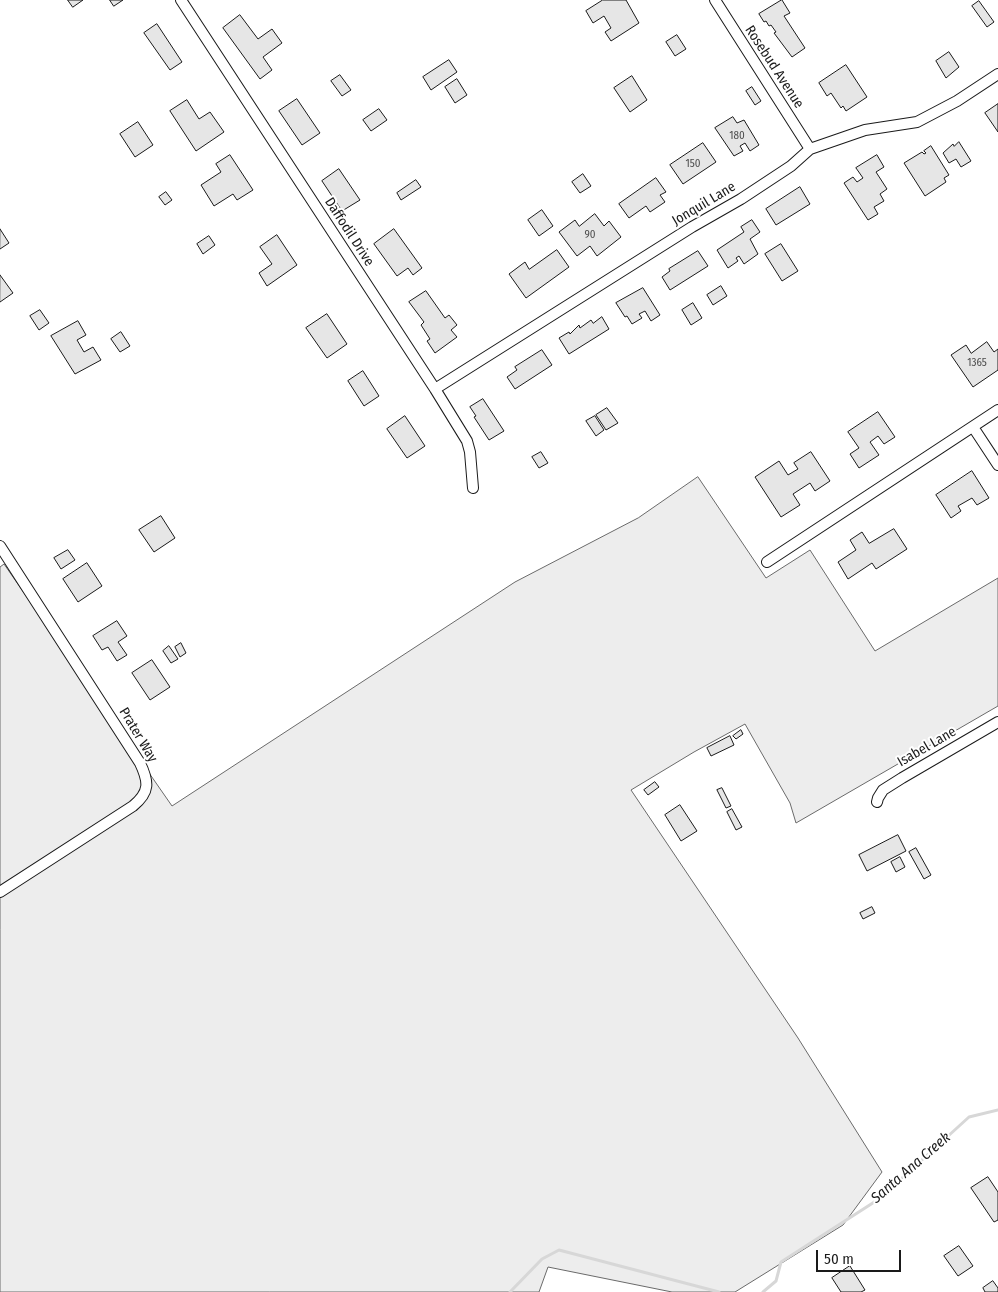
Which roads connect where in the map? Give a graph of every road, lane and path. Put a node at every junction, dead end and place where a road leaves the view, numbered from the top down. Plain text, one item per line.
1 (181, 0) edge
2 (715, 0) edge
3 (998, 74) edge
4 (810, 149) junction
5 (435, 389) junction
6 (998, 410) edge
7 (973, 427) junction
8 (998, 465) edge
9 (473, 488) dead end
10 (0, 546) edge
11 (767, 562) dead end
12 (998, 722) edge
13 (877, 802) dead end
14 (0, 892) edge

1 - 5 street, Daffodil Drive
2 - 4 street, Rosebud Avenue
3 - 4 street, Jonquil Lane
4 - 5 street, Jonquil Lane
5 - 9 street, Daffodil Drive
6 - 7 street
7 - 8 street
7 - 11 street
10 - 14 street, Prater Way
12 - 13 street, Isabel Lane

